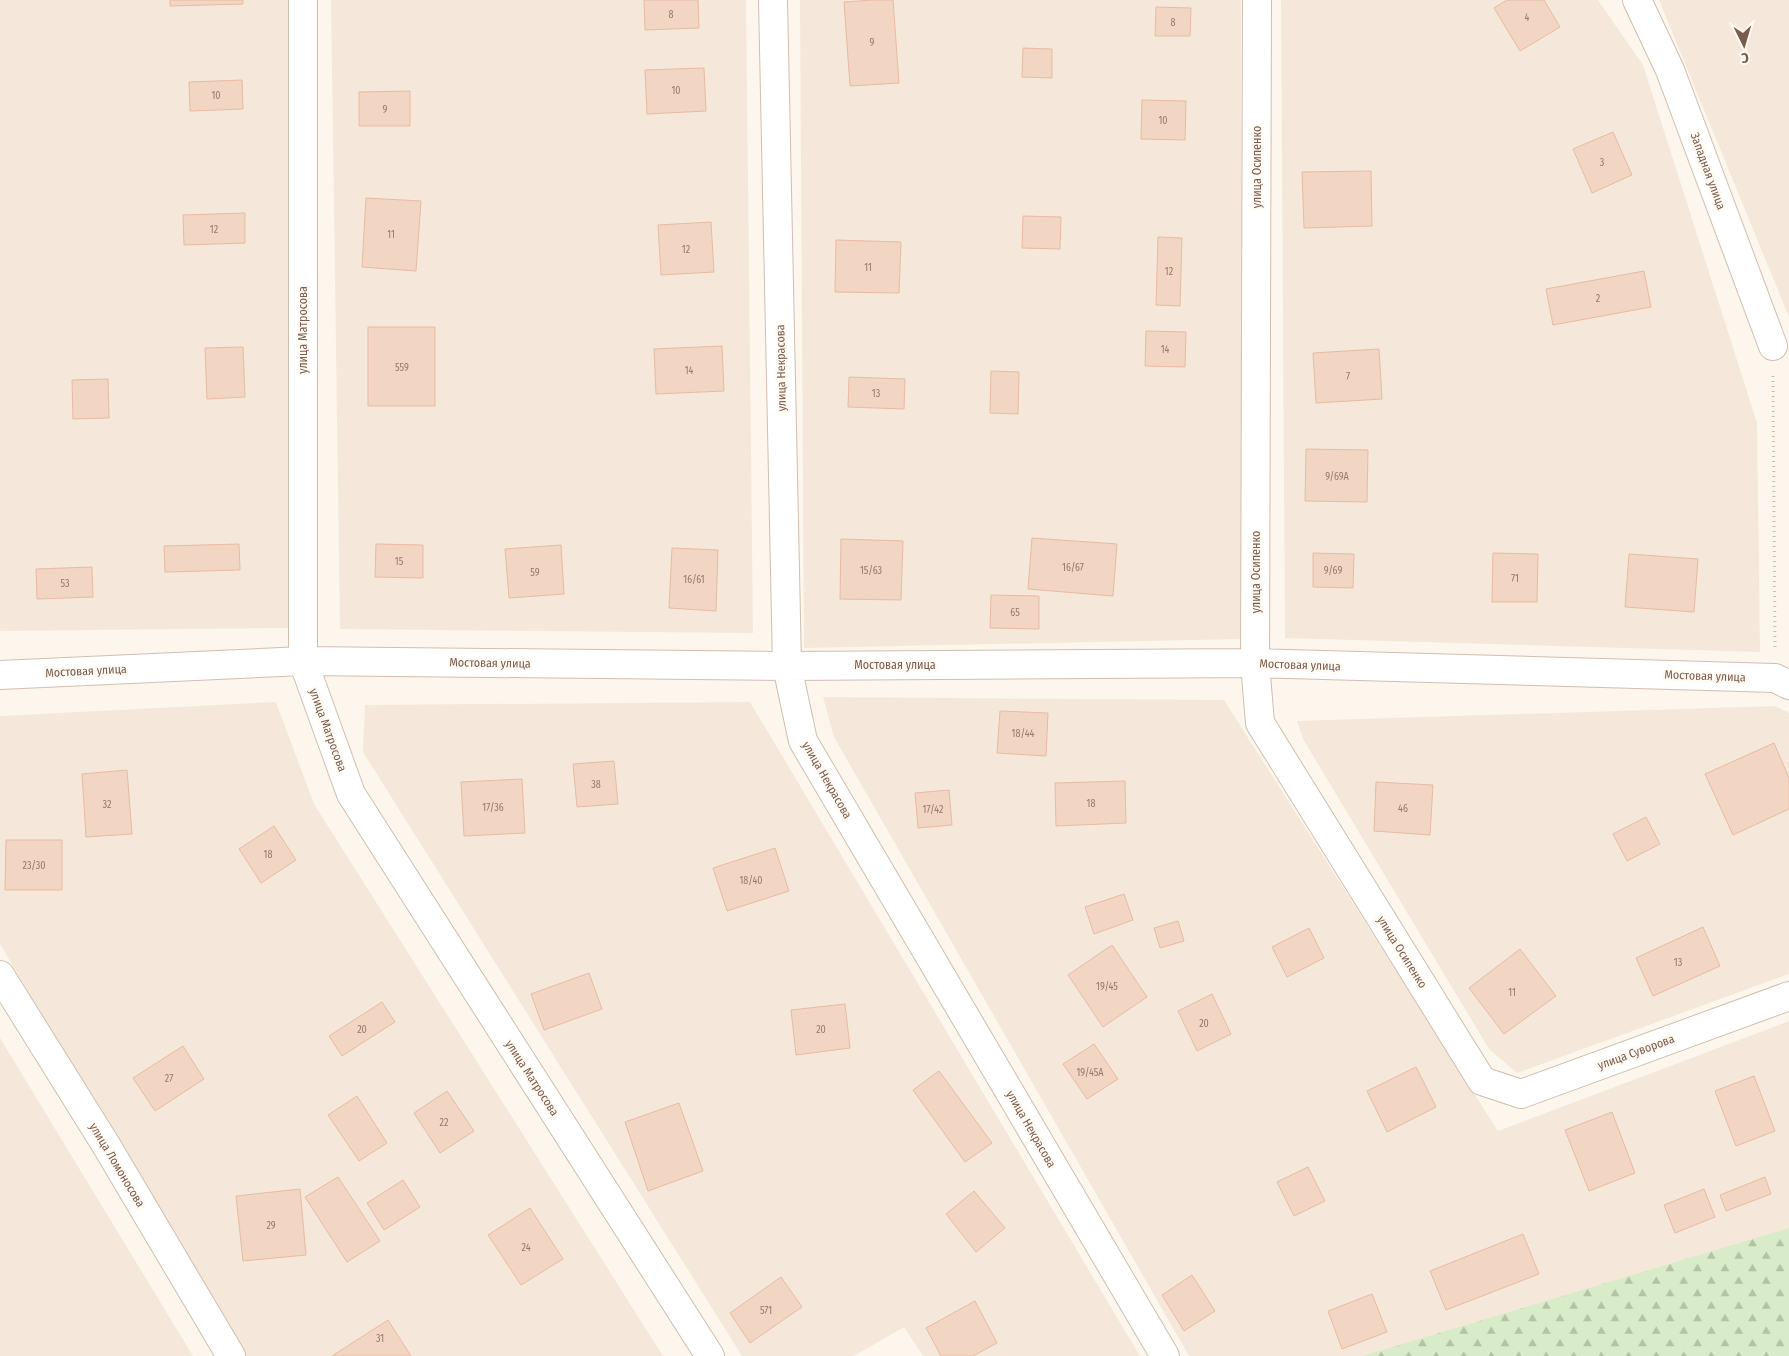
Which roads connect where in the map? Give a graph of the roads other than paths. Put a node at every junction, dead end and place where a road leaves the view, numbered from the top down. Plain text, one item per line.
1 (304, 0) edge
2 (773, 0) edge
3 (1257, 0) edge
4 (1637, 0) edge
5 (1773, 346) road end
6 (303, 660) junction
7 (1255, 664) junction
8 (787, 666) junction
9 (0, 675) edge
10 (1782, 682) edge
11 (0, 975) edge
12 (1789, 996) edge
13 (1482, 1081) joint
14 (231, 1356) edge
15 (710, 1356) edge
16 (1165, 1356) edge

1 - 6 street, улица Матросова
2 - 8 street, улица Некрасова
3 - 7 street, улица Осипенко
4 - 5 street, Западная улица
6 - 8 street, Мостовая улица
6 - 9 street, Мостовая улица
6 - 15 street, улица Матросова
7 - 8 street, Мостовая улица
7 - 10 street, Мостовая улица
7 - 13 street, улица Осипенко
8 - 16 street, улица Некрасова
11 - 14 street, улица Ломоносова
12 - 13 street, улица Суворова

